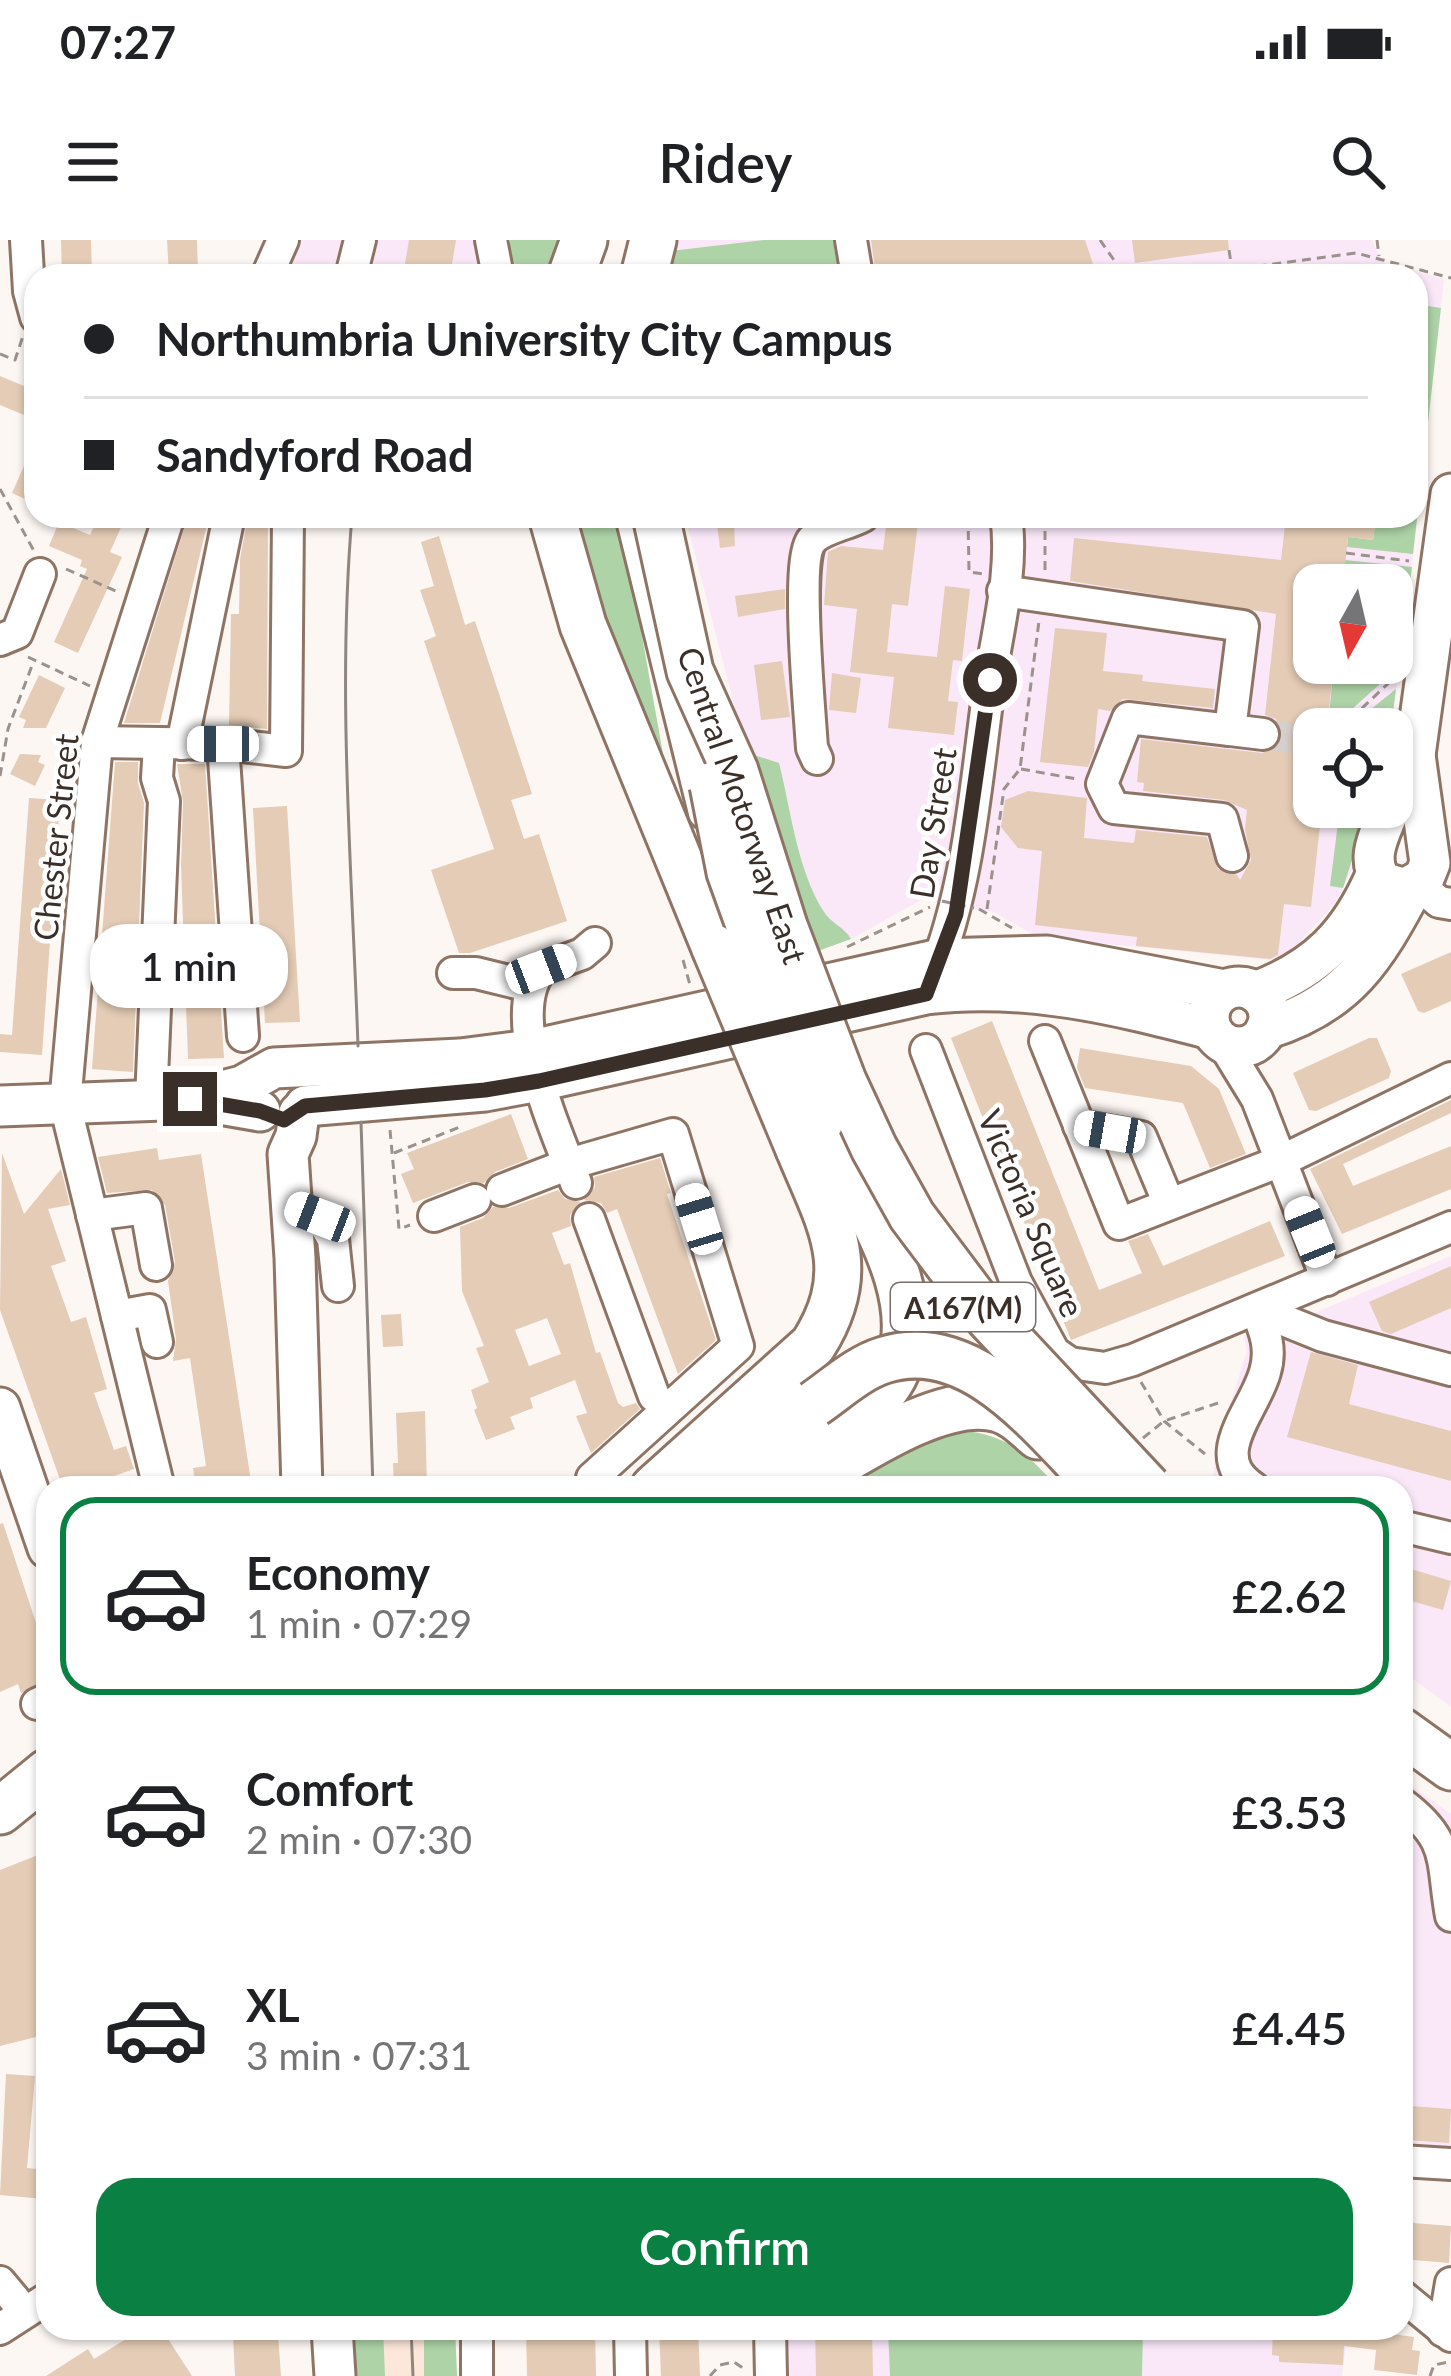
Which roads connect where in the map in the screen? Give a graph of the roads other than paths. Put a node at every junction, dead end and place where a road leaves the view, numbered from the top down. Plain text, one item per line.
1 (1451, 494) edge
2 (166, 528) edge
3 (226, 528) edge
4 (288, 528) edge
5 (555, 528) edge
6 (637, 528) edge
7 (638, 528) edge
8 (659, 528) edge
9 (836, 528) edge
10 (1008, 528) edge
11 (38, 565) road end
12 (1003, 592) junction
13 (9, 646) edge
14 (690, 670) junction
15 (1411, 708) edge
16 (1230, 730) junction
17 (1263, 734) tunnel mouth
18 (97, 742) junction
19 (170, 744) junction
20 (223, 744) junction
21 (817, 758) dead end
22 (1413, 855) edge
23 (1232, 856) dead end
24 (730, 872) junction
25 (595, 943) dead end
26 (453, 973) dead end
27 (933, 977) junction
28 (529, 986) junction
29 (1252, 1012) junction
30 (1216, 1035) junction
31 (243, 1036) dead end
32 (1046, 1041) dead end
33 (926, 1050) dead end
34 (536, 1066) junction
35 (1451, 1078) edge
36 (1257, 1099) junction
37 (151, 1100) junction
38 (65, 1104) junction
39 (0, 1106) edge
40 (283, 1107) junction
41 (820, 1126) junction
42 (1079, 1126) junction
43 (1281, 1161) junction
44 (573, 1174) junction
45 (1169, 1204) junction
46 (292, 1206) junction
47 (92, 1215) junction
48 (434, 1216) road end
49 (590, 1219) dead end
50 (1451, 1227) edge
51 (156, 1264) dead end
52 (1327, 1280) junction
53 (338, 1286) dead end
54 (1256, 1309) junction
55 (117, 1316) junction
56 (157, 1342) dead end
57 (1451, 1342) edge
58 (1414, 1360) junction
59 (1451, 1370) edge
60 (654, 1396) dead end
61 (0, 1408) edge
62 (8, 1456) edge
63 (156, 1476) edge
64 (302, 1476) edge
65 (594, 1476) edge
66 (667, 1476) edge
67 (717, 1476) edge
68 (769, 1476) edge
69 (819, 1476) edge
70 (1079, 1476) edge
71 (1091, 1476) edge
72 (1103, 1476) edge
73 (1137, 1476) edge
74 (1244, 1476) edge
75 (36, 1520) edge
76 (1413, 1529) edge
77 (1451, 1538) edge
78 (1413, 1719) edge
79 (1413, 1740) edge
80 (1451, 1746) edge
81 (1451, 1767) edge
82 (36, 1782) edge
83 (36, 1801) edge
84 (1413, 1812) edge
85 (0, 1813) edge
86 (1444, 1842) edge
87 (1451, 1916) edge
88 (1413, 2162) edge
89 (1451, 2164) edge
90 (0, 2282) edge
91 (1451, 2283) edge
92 (1413, 2305) edge
93 (24, 2313) edge
94 (1447, 2334) edge
95 (332, 2340) edge
96 (477, 2340) edge
97 (630, 2340) edge
98 (770, 2340) edge
99 (334, 2376) edge
100 (477, 2376) edge
101 (631, 2376) edge
102 (771, 2376) edge

1 - 15 main road
2 - 18 street, Chester Street
3 - 19 street
4 - 20 street
5 - 41 highway, A167(M), bridge
6 - 24 street
7 - 41 highway, Central Motorway East / A167(M)
8 - 14 highway, Central Motorway East / A167(M), bridge
9 - 21 street
10 - 12 street, Day Street
11 - 13 street
12 - 16 street
12 - 27 street, Day Street
14 - 24 highway, A167(M), bridge
14 - 73 highway, Central Motorway East / A167(M), bridge
16 - 17 street
16 - 23 street
18 - 19 street
18 - 38 street, Chester Street
19 - 20 street
19 - 37 street
20 - 31 street
22 - 29 main road
24 - 41 highway, A167(M), bridge
25 - 28 street
26 - 28 street
27 - 29 main road
27 - 30 main road
27 - 34 main road
28 - 34 street
29 - 30 main road
29 - 36 street
30 - 36 street
32 - 42 street
33 - 54 street, Victoria Square
34 - 40 main road
34 - 44 street
35 - 43 street
36 - 43 street
37 - 38 main road
37 - 40 main road
38 - 39 main road
38 - 47 street, Chester Street
40 - 46 main road
41 - 66 highway, A167(M)
41 - 68 highway, A167(M)
41 - 72 highway, Central Motorway East / A167(M)
42 - 45 street
42 - 45 street
43 - 45 street
43 - 52 street
44 - 48 street
44 - 65 street
46 - 53 street
46 - 64 main road
47 - 51 street
47 - 55 street, Chester Street
49 - 60 street
50 - 52 street
52 - 54 street
54 - 58 street
54 - 74 street
55 - 56 street
55 - 63 street, Chester Street
57 - 58 street
58 - 59 street
61 - 62 main road
62 - 75 main road
67 - 71 highway, A167(M), bridge
69 - 70 highway
76 - 77 street
78 - 80 highway
79 - 81 highway
82 - 85 highway
83 - 85 highway
84 - 86 street
86 - 87 street
88 - 89 street
90 - 93 street
91 - 94 street
92 - 94 street
95 - 99 main road
96 - 100 street
97 - 101 street
98 - 102 street

